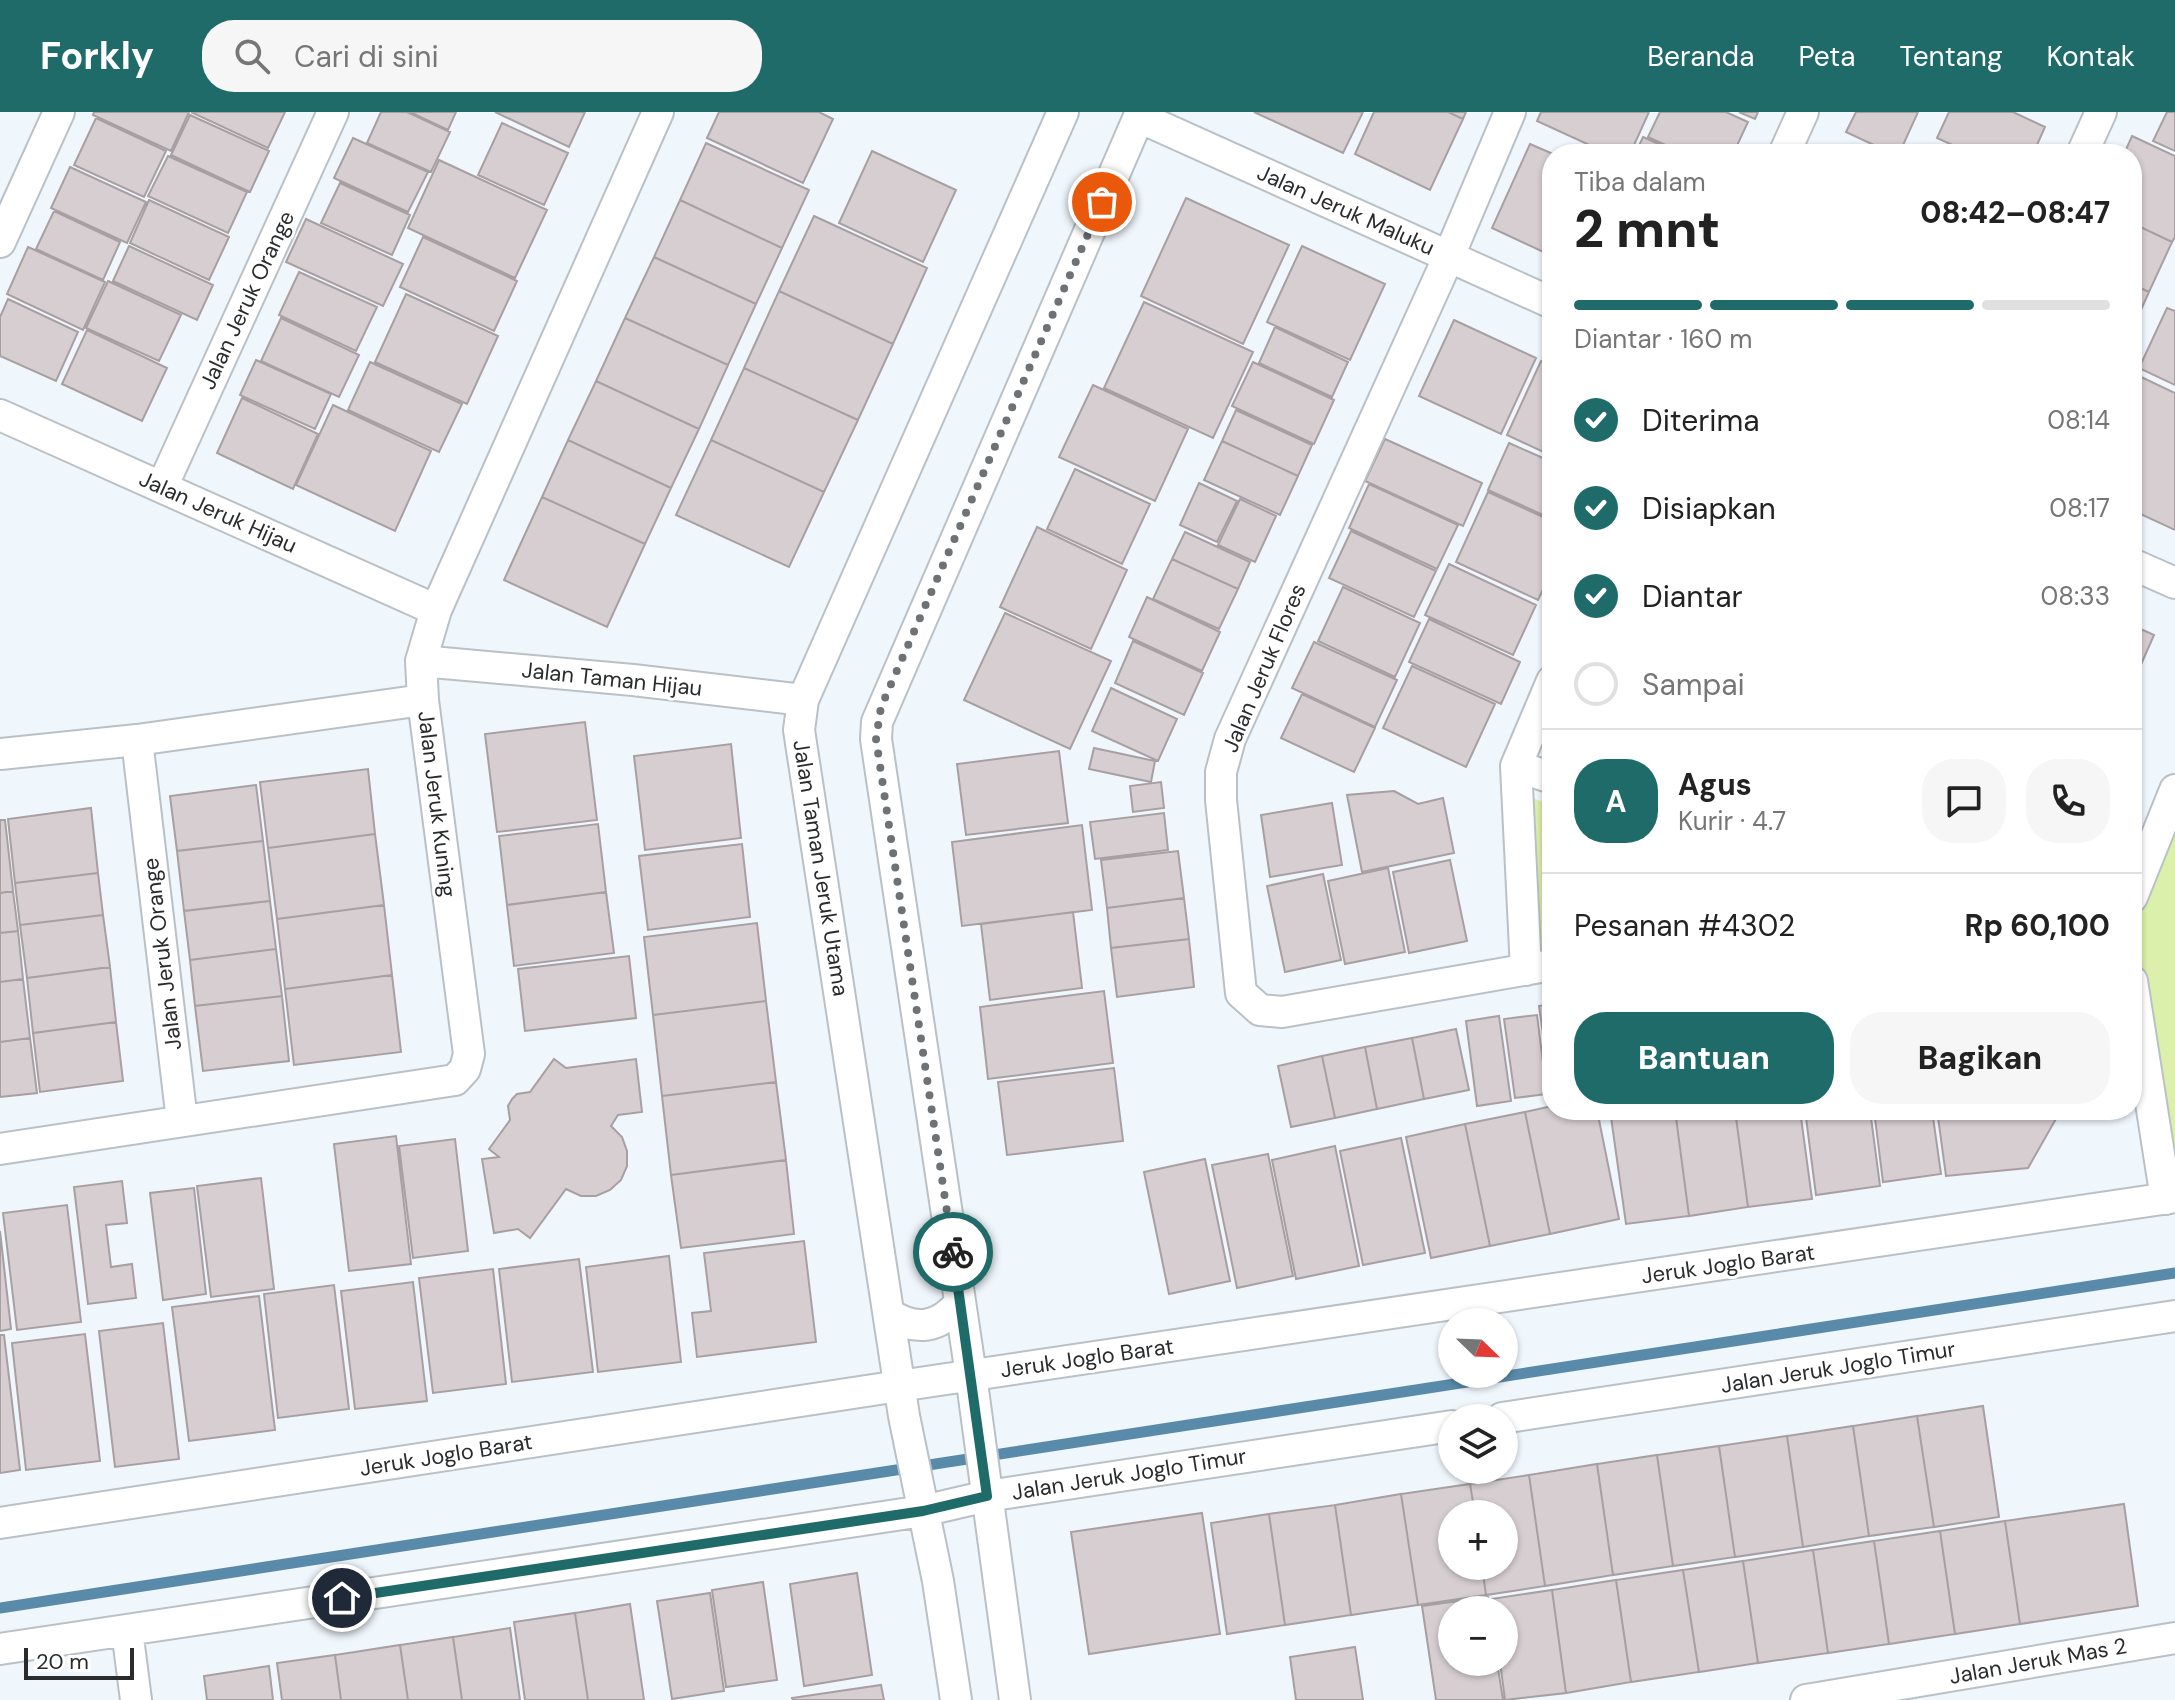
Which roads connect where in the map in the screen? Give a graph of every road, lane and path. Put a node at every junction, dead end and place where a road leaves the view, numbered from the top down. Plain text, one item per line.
1 (59, 112) edge
2 (333, 112) edge
3 (658, 112) edge
4 (1063, 112) edge
5 (1510, 112) edge
6 (1803, 112) edge
7 (2101, 112) edge
8 (1140, 115) edge
9 (1789, 144) edge
10 (2087, 144) edge
11 (0, 242) edge
12 (1449, 256) junction
13 (1542, 298) edge
14 (0, 415) edge
15 (162, 487) junction
16 (2142, 568) edge
17 (2175, 583) edge
18 (436, 610) junction
19 (421, 661) junction
20 (423, 700) junction
21 (803, 700) junction
22 (1542, 705) edge
23 (137, 740) junction
24 (0, 754) edge
25 (1516, 766) junction
26 (1542, 775) edge
27 (2175, 790) edge
28 (2142, 872) edge
29 (1539, 967) edge
30 (2142, 1038) edge
31 (182, 1121) junction
32 (0, 1149) edge
33 (2170, 1198) edge
34 (960, 1303) junction
35 (889, 1314) junction
36 (2175, 1316) edge
37 (971, 1375) junction
38 (899, 1386) junction
39 (1518, 1416) edge
40 (1438, 1428) edge
41 (985, 1482) junction
42 (923, 1511) junction
43 (0, 1523) edge
44 (127, 1630) junction
45 (2175, 1638) edge
46 (0, 1649) edge
47 (136, 1700) edge
48 (956, 1700) edge
49 (1015, 1700) edge
50 (1806, 1700) edge

1 - 11 street
2 - 15 street, Jalan Jeruk Orange
3 - 18 street, Jalan Jeruk Kuning
4 - 21 street, Jalan Taman Jeruk Utama
5 - 12 street, Jalan Jeruk Flores
6 - 9 street
7 - 10 street
8 - 12 street, Jalan Jeruk Maluku
8 - 34 street
12 - 13 street, Jalan Jeruk Maluku
12 - 29 street, Jalan Jeruk Flores
14 - 15 street, Jalan Jeruk Hijau
15 - 18 street, Jalan Jeruk Hijau
16 - 17 street
18 - 19 street, Jalan Jeruk Kuning
19 - 20 street, Jalan Jeruk Kuning
19 - 21 street, Jalan Taman Hijau
20 - 23 street
20 - 31 street, Jalan Jeruk Kuning
21 - 35 street, Jalan Taman Jeruk Utama
22 - 25 street
23 - 24 street
23 - 31 street, Jalan Jeruk Orange
25 - 26 street
25 - 29 street
27 - 28 street
30 - 33 street
31 - 32 street, Jalan Jeruk Kuning
33 - 37 street, Jeruk Joglo Barat
34 - 35 street
34 - 37 street
35 - 38 street, Jalan Taman Jeruk Utama
36 - 39 street, Jalan Jeruk Joglo Timur
37 - 38 street, Jeruk Joglo Barat
37 - 41 street
38 - 42 street, Jalan Taman Jeruk Utama
38 - 43 street, Jeruk Joglo Barat
40 - 41 street, Jalan Jeruk Joglo Timur
41 - 42 street, Jalan Jeruk Joglo Timur
41 - 49 street
42 - 44 street, Jalan Jeruk Joglo Timur
42 - 48 street, Jalan Taman Jeruk Utama
44 - 46 street, Jalan Jeruk Joglo Timur
44 - 47 street
45 - 50 street, Jalan Jeruk Mas 2

